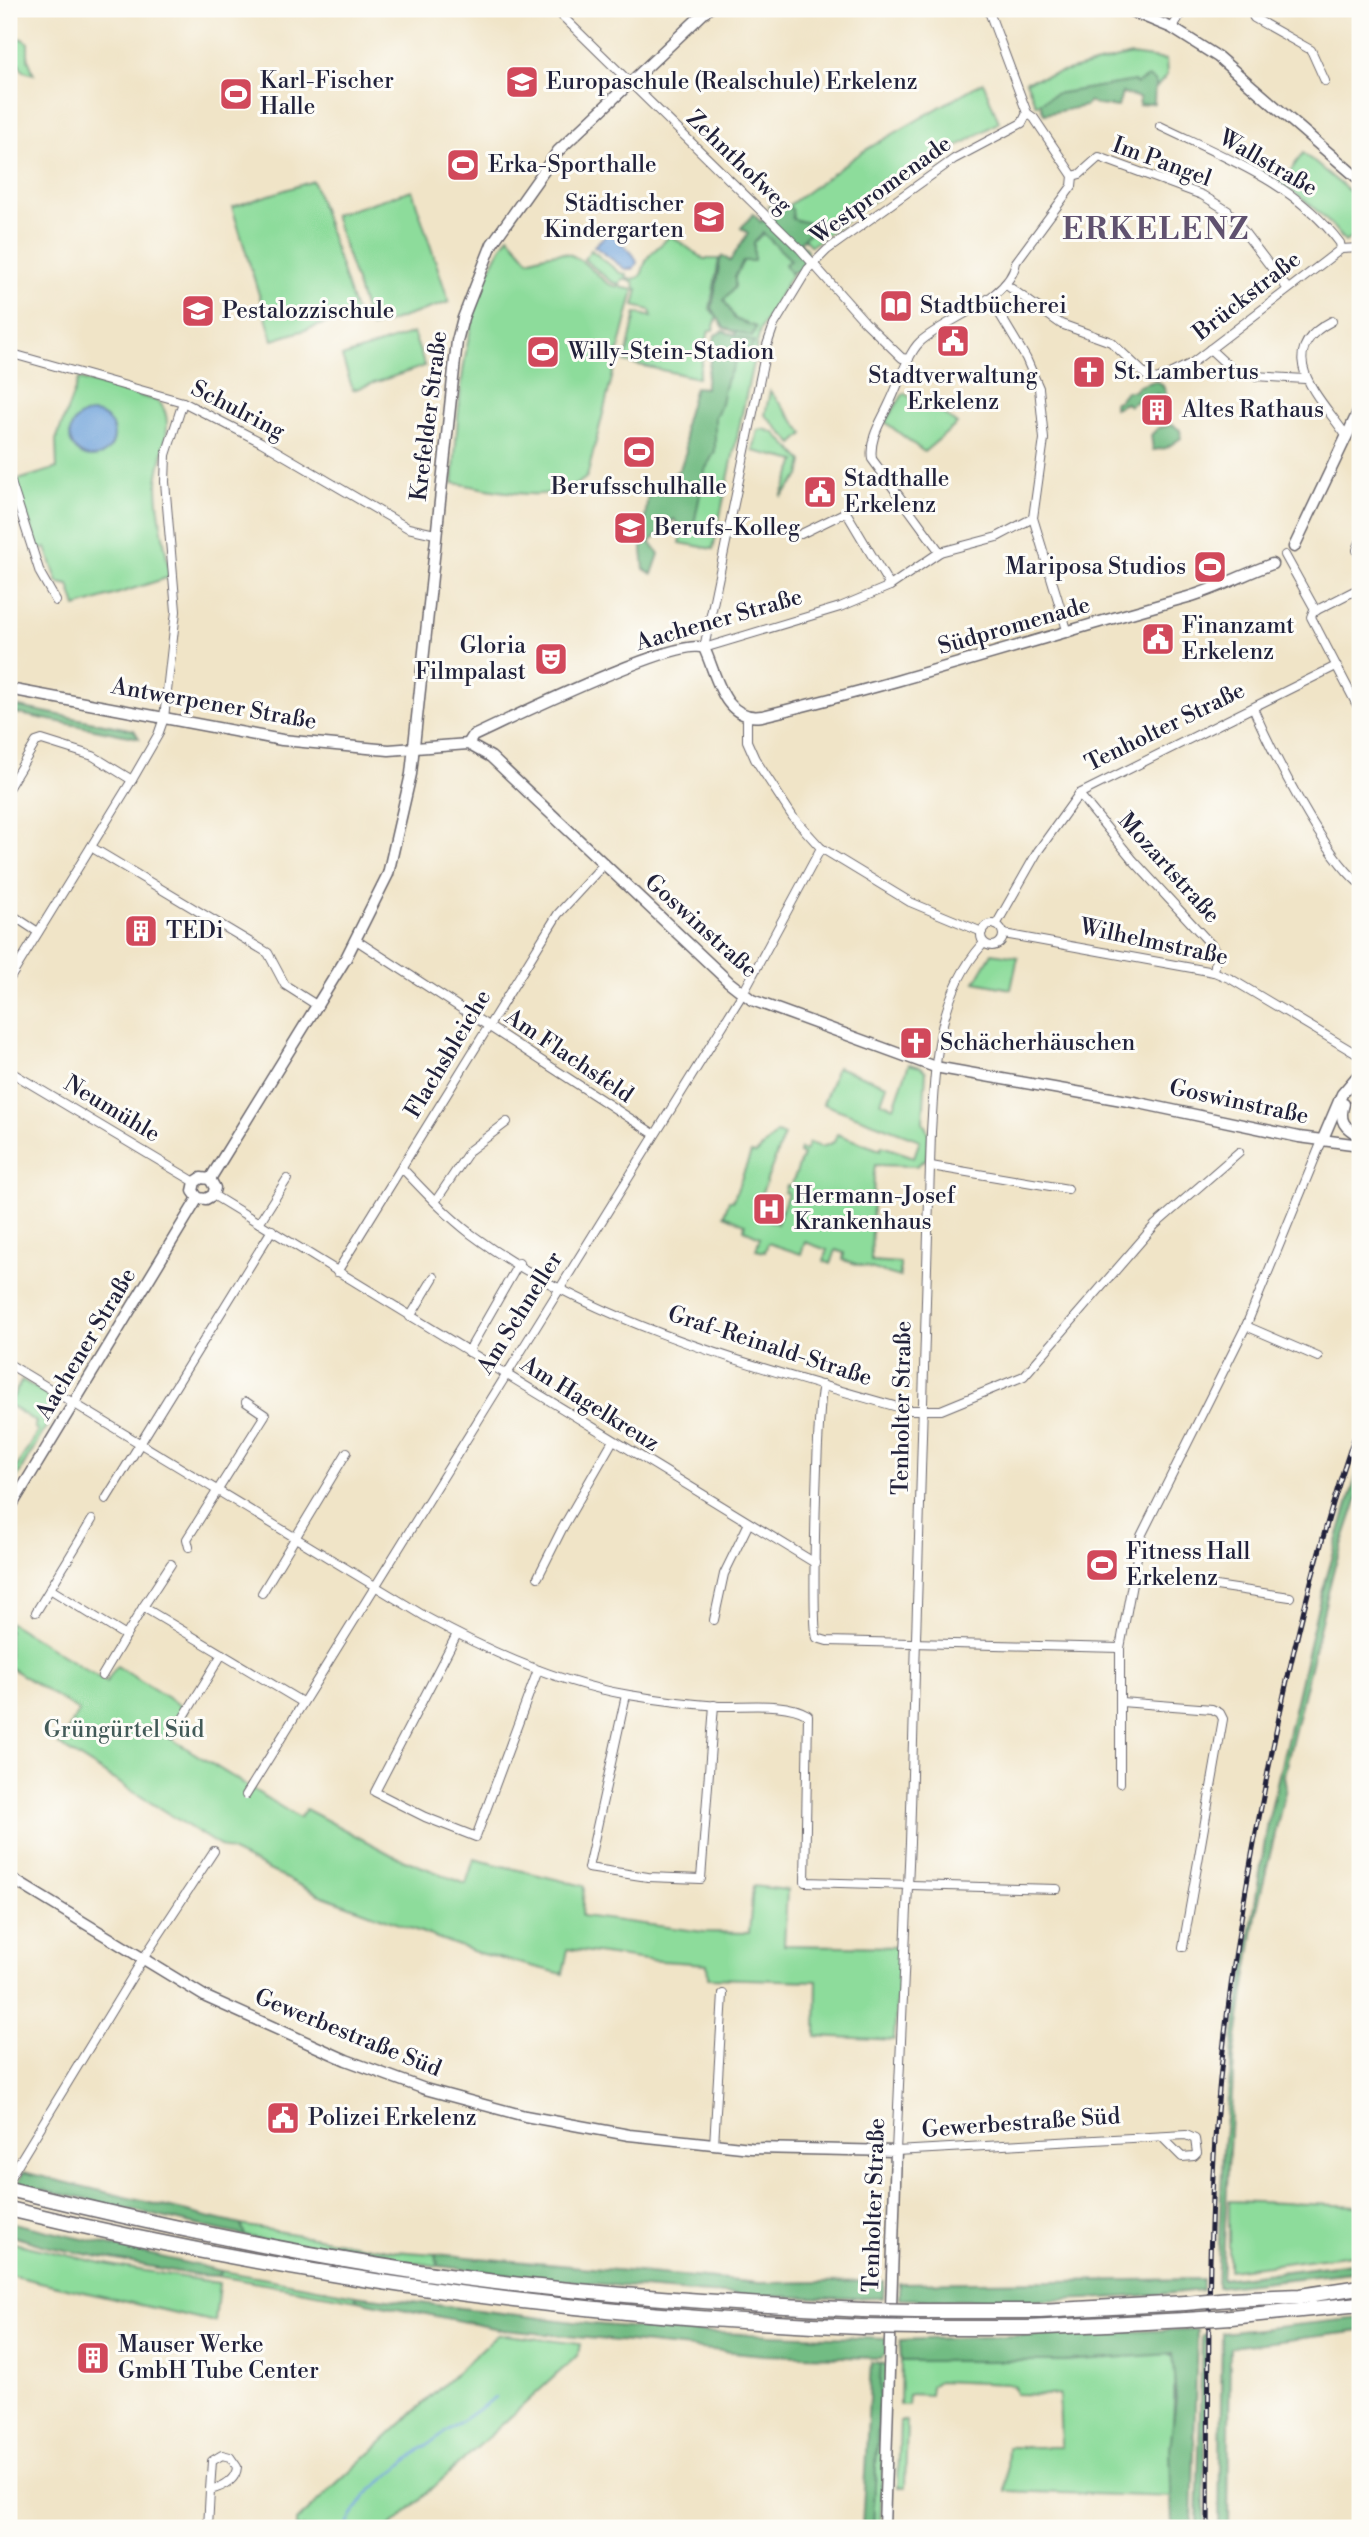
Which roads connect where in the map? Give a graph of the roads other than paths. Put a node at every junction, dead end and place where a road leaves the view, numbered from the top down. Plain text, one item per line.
1 (555, 9) edge
2 (708, 9) edge
3 (988, 9) edge
4 (1126, 9) edge
5 (1184, 9) edge
6 (1250, 9) edge
7 (1172, 28) junction
8 (1325, 81) dead end
9 (629, 82) junction
10 (1027, 113) junction
11 (1160, 126) dead end
12 (1073, 176) junction
13 (1360, 180) edge
14 (1360, 248) edge
15 (1340, 249) junction
16 (814, 263) junction
17 (1005, 284) junction
18 (1287, 288) junction
19 (990, 298) junction
20 (1332, 321) dead end
21 (1210, 349) junction
22 (9, 353) edge
23 (909, 359) junction
24 (1305, 379) junction
25 (183, 402) junction
26 (1360, 408) edge
27 (1347, 436) junction
28 (9, 477) edge
29 (1033, 518) junction
30 (435, 534) junction
31 (801, 534) dead end
32 (1360, 541) edge
33 (1294, 547) joint
34 (940, 552) junction
35 (1285, 555) junction
36 (1360, 559) edge
37 (1272, 564) joint
38 (890, 586) junction
39 (1360, 588) edge
40 (56, 601) dead end
41 (1316, 611) junction
42 (1068, 633) junction
43 (704, 648) junction
44 (1335, 667) junction
45 (9, 689) edge
46 (1253, 708) junction
47 (1360, 712) edge
48 (747, 717) junction
49 (164, 718) junction
50 (468, 744) junction
51 (413, 748) junction
52 (132, 780) junction
53 (9, 787) edge
54 (1079, 794) junction
55 (91, 847) junction
56 (821, 848) junction
57 (603, 865) junction
58 (1360, 884) edge
59 (9, 913) edge
60 (996, 925) junction
61 (38, 932) junction
62 (982, 932) junction
63 (1004, 934) junction
64 (356, 940) junction
65 (983, 944) junction
66 (1214, 972) junction
67 (9, 980) edge
68 (743, 993) junction
69 (318, 1006) junction
70 (488, 1024) junction
71 (1360, 1056) edge
72 (935, 1067) junction
73 (9, 1071) edge
74 (1360, 1073) edge
75 (1342, 1094) junction
76 (507, 1122) dead end
77 (654, 1134) junction
78 (1360, 1136) edge
79 (1322, 1141) junction
80 (1360, 1145) edge
81 (1239, 1152) dead end
82 (931, 1166) junction
83 (402, 1168) junction
84 (210, 1179) junction
85 (287, 1179) dead end
86 (195, 1182) junction
87 (1068, 1189) dead end
88 (213, 1195) junction
89 (198, 1198) junction
90 (435, 1202) junction
91 (259, 1223) junction
92 (272, 1230) junction
93 (519, 1263) junction
94 (337, 1272) junction
95 (434, 1277) dead end
96 (559, 1288) junction
97 (410, 1317) junction
98 (1246, 1326) junction
99 (468, 1352) junction
100 (1318, 1357) dead end
101 (9, 1364) edge
102 (505, 1374) junction
103 (823, 1385) junction
104 (246, 1402) dead end
105 (74, 1404) junction
106 (924, 1412) junction
107 (612, 1442) junction
108 (141, 1443) junction
109 (347, 1452) dead end
110 (218, 1490) junction
111 (106, 1499) dead end
112 (9, 1510) edge
113 (92, 1520) dead end
114 (748, 1525) junction
115 (295, 1538) junction
116 (189, 1547) dead end
117 (171, 1563) dead end
118 (815, 1563) junction
119 (1135, 1574) junction
120 (538, 1577) dead end
121 (376, 1585) junction
122 (50, 1589) junction
123 (262, 1593) dead end
124 (1290, 1597) dead end
125 (143, 1607) junction
126 (36, 1612) dead end
127 (713, 1619) dead end
128 (457, 1634) junction
129 (125, 1636) junction
130 (916, 1643) junction
131 (1120, 1648) junction
132 (222, 1654) junction
133 (538, 1670) junction
134 (102, 1676) dead end
135 (626, 1695) junction
136 (302, 1702) junction
137 (1121, 1702) junction
138 (714, 1705) junction
139 (173, 1735) dead end
140 (1120, 1783) dead end
141 (246, 1795) dead end
142 (214, 1851) dead end
143 (9, 1877) edge
144 (908, 1884) junction
145 (1057, 1889) dead end
146 (1183, 1947) dead end
147 (143, 1959) junction
148 (723, 1994) dead end
149 (1162, 2137) dead end
150 (714, 2145) junction
151 (896, 2151) junction
152 (9, 2179) edge
153 (9, 2189) edge
154 (9, 2209) edge
155 (1360, 2287) edge
156 (1360, 2304) edge
157 (209, 2490) junction
158 (208, 2528) edge
159 (884, 2528) edge

1 - 9 street
2 - 9 main road, Krefelder Straße
3 - 10 street
4 - 7 main road
5 - 7 street
6 - 8 street
7 - 13 main road
9 - 16 street, Zehnthofweg
9 - 30 main road, Krefelder Straße
10 - 12 street
10 - 16 street, Westpromenade
11 - 15 street, Wallstraße
12 - 17 street
12 - 18 street, Im Pangel
14 - 15 street
15 - 18 street, Brückstraße
16 - 23 street, Zehnthofweg
16 - 43 street, Westpromenade
17 - 19 street
17 - 21 street, Brückstraße
18 - 21 street, Brückstraße
19 - 23 street
19 - 29 street
20 - 24 street
21 - 24 street
22 - 25 street, Schulring
23 - 34 street
24 - 27 street
25 - 30 street, Schulring
25 - 49 street
26 - 27 main road
27 - 33 main road
28 - 40 street
29 - 34 street, Aachener Straße
29 - 42 street
30 - 51 main road, Krefelder Straße
31 - 38 street
32 - 36 street
33 - 35 street, Südpromenade
34 - 38 street, Aachener Straße
35 - 37 street, Südpromenade
35 - 41 street
37 - 42 main road, Südpromenade
38 - 43 street, Aachener Straße
39 - 41 street
41 - 44 street
42 - 48 main road, Südpromenade
43 - 48 main road
43 - 50 main road, Aachener Straße
44 - 46 street, Tenholter Straße
44 - 47 street
45 - 49 main road, Antwerpener Straße
46 - 54 street, Tenholter Straße
46 - 58 street
48 - 56 street
49 - 51 main road, Antwerpener Straße
49 - 52 street
50 - 51 main road, Aachener Straße
50 - 57 main road, Goswinstraße
51 - 64 main road, Krefelder Straße
52 - 53 street
52 - 55 street
54 - 60 street, Tenholter Straße
54 - 66 street, Mozartstraße
55 - 61 street
55 - 69 street
56 - 62 street
56 - 68 street, Am Schneller
57 - 68 main road, Goswinstraße
57 - 70 street, Flachsbleiche
59 - 61 street
60 - 62 street
60 - 63 street
61 - 67 street
62 - 65 street
63 - 65 street
63 - 66 street, Wilhelmstraße
64 - 69 main road
64 - 70 street, Am Flachsfeld
65 - 72 street, Tenholter Straße
66 - 71 street, Wilhelmstraße
68 - 72 main road, Goswinstraße
68 - 77 street, Am Schneller
69 - 84 main road
70 - 77 street, Am Flachsfeld
70 - 83 street, Flachsbleiche
72 - 79 main road, Goswinstraße
72 - 82 street, Tenholter Straße
73 - 86 street, Neumühle
74 - 75 main road
75 - 78 main road
75 - 79 main road
76 - 90 street
77 - 96 street, Am Schneller
79 - 80 main road, Goswinstraße
79 - 98 street
81 - 106 street, Graf-Reinald-Straße
82 - 87 street
82 - 106 street, Tenholter Straße
83 - 90 street, Graf-Reinald-Straße
83 - 94 street, Flachsbleiche
84 - 86 main road
84 - 88 main road
85 - 91 street
86 - 89 main road
88 - 89 main road
88 - 91 street, Am Hagelkreuz
89 - 105 main road, Aachener Straße
90 - 93 street, Graf-Reinald-Straße
91 - 92 street, Am Hagelkreuz
92 - 94 street, Am Hagelkreuz
92 - 108 street
93 - 96 street, Graf-Reinald-Straße
93 - 99 street
94 - 97 street, Am Hagelkreuz
95 - 97 street
96 - 102 street, Am Schneller
96 - 103 street, Graf-Reinald-Straße
97 - 99 street, Am Hagelkreuz
98 - 100 street
98 - 119 street
99 - 102 street, Am Hagelkreuz
101 - 105 street
102 - 107 street, Am Hagelkreuz
102 - 121 street, Am Schneller
103 - 106 street, Graf-Reinald-Straße
103 - 118 street
104 - 110 street
105 - 108 street
105 - 112 main road, Aachener Straße
106 - 130 street, Tenholter Straße
107 - 114 street, Am Hagelkreuz
107 - 120 street
108 - 110 street
108 - 111 street
109 - 115 street
110 - 115 street
110 - 116 street
113 - 122 street
114 - 118 street, Am Hagelkreuz
114 - 127 street
115 - 121 street
115 - 123 street
117 - 125 street
118 - 130 street
119 - 124 street
119 - 131 street
121 - 128 street
121 - 136 street, Am Schneller
122 - 126 street
122 - 129 street
125 - 129 street
125 - 132 street
128 - 133 street
128 - 133 street
129 - 134 street
130 - 131 street
130 - 144 street, Tenholter Straße
131 - 137 street
132 - 136 street
132 - 139 street
133 - 135 street
135 - 138 street
135 - 138 street
136 - 141 street, Am Schneller
137 - 140 street
137 - 146 street
138 - 144 street
142 - 147 street
143 - 147 main road, Gewerbestraße Süd
144 - 145 street
144 - 151 street, Tenholter Straße
147 - 150 main road, Gewerbestraße Süd
147 - 152 street
148 - 150 street
149 - 151 street, Gewerbestraße Süd
150 - 151 main road, Gewerbestraße Süd
151 - 159 main road, Tenholter Straße
153 - 155 highway, bridge
154 - 156 highway, bridge
157 - 157 street
157 - 158 street

